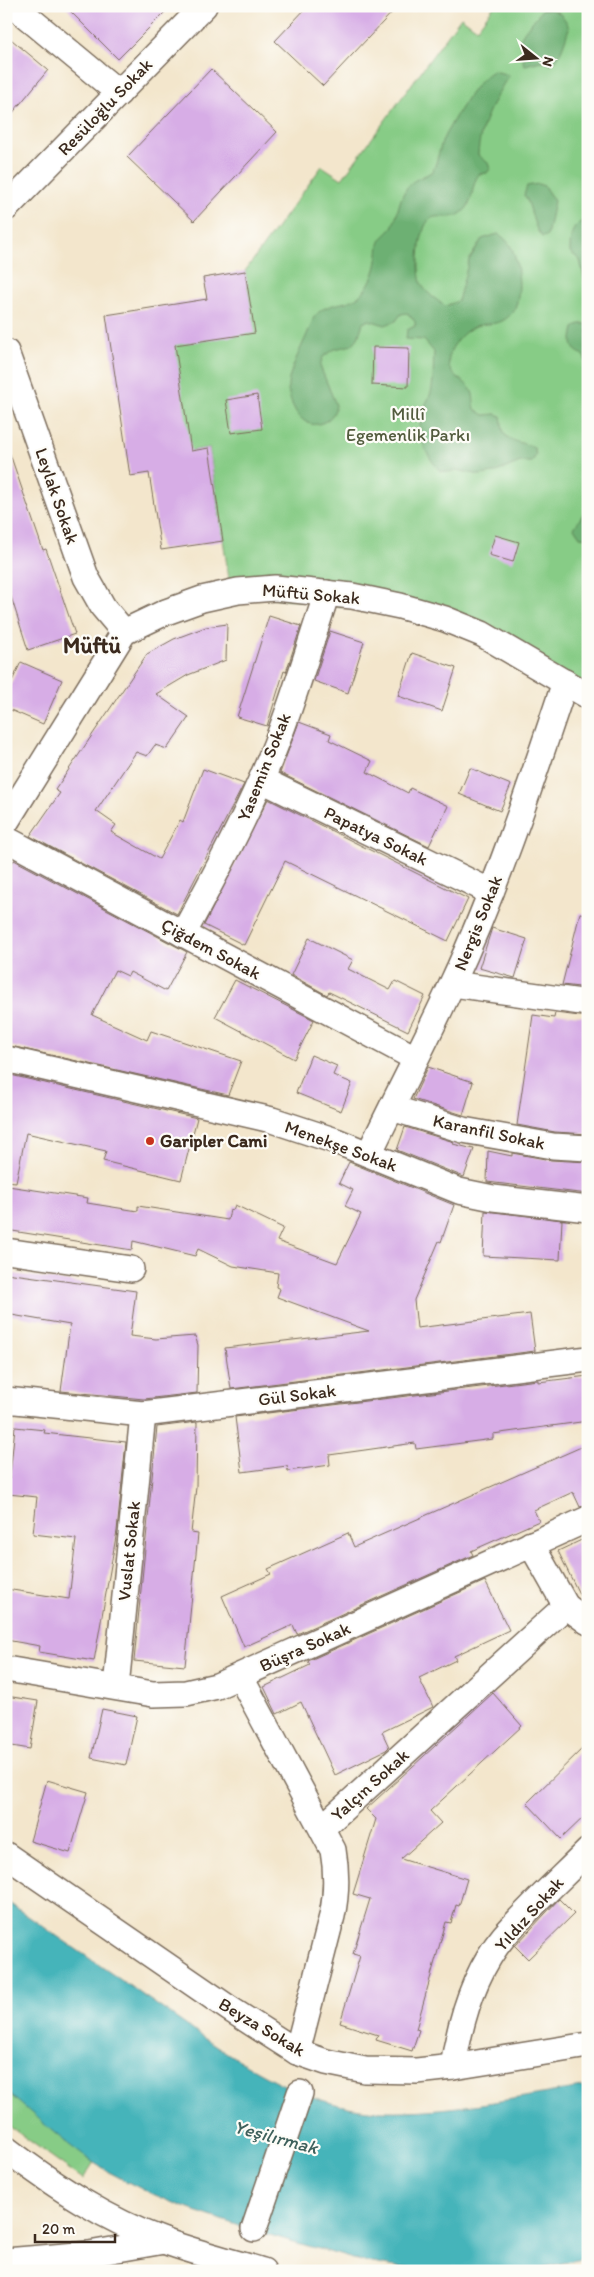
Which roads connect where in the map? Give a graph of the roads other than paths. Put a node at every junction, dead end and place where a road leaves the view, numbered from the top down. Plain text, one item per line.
1 (14, 6) edge
2 (204, 6) edge
3 (119, 93) junction
4 (6, 208) edge
5 (6, 352) edge
6 (11, 384) edge
7 (327, 593) junction
8 (124, 632) junction
9 (565, 682) junction
10 (588, 696) edge
11 (262, 780) junction
12 (6, 822) edge
13 (6, 839) edge
14 (491, 892) junction
15 (183, 934) junction
16 (453, 984) junction
17 (588, 1003) edge
18 (415, 1058) junction
19 (6, 1059) edge
20 (392, 1108) junction
21 (588, 1148) edge
22 (369, 1154) junction
23 (588, 1209) edge
24 (6, 1251) edge
25 (131, 1269) dead end
26 (588, 1359) edge
27 (6, 1400) edge
28 (143, 1414) junction
29 (588, 1519) edge
30 (531, 1544) junction
31 (566, 1606) junction
32 (588, 1622) edge
33 (6, 1669) edge
34 (240, 1676) junction
35 (116, 1687) junction
36 (322, 1828) junction
37 (588, 1851) edge
38 (6, 1855) edge
39 (588, 2045) edge
40 (297, 2052) junction
41 (452, 2067) junction
42 (300, 2093) dead end
43 (6, 2149) edge
44 (254, 2229) dead end
45 (164, 2241) junction
46 (6, 2261) edge
47 (263, 2271) edge

1 - 3 street
2 - 3 street, Resüloğlu Sokak
3 - 4 street, Resüloğlu Sokak
5 - 6 street, Leylak Sokak
6 - 8 street, Leylak Sokak
7 - 8 street, Müftü Sokak
7 - 9 street, Müftü Sokak
7 - 11 street, Yasemin Sokak
8 - 12 street
9 - 10 street, Müftü Sokak
9 - 14 street, Nergis Sokak
11 - 14 street, Papatya Sokak
11 - 15 street, Yasemin Sokak
13 - 15 street, Çiğdem Sokak
14 - 16 street, Nergis Sokak
15 - 18 street, Çiğdem Sokak
16 - 17 street
16 - 18 street, Nergis Sokak
18 - 20 street, Nergis Sokak
19 - 22 street, Menekşe Sokak
20 - 21 street, Karanfil Sokak
20 - 22 street, Nergis Sokak
22 - 23 street, Menekşe Sokak
24 - 25 street
26 - 28 street, Gül Sokak
27 - 28 street, Gül Sokak
28 - 35 street, Vuslat Sokak
29 - 30 street, Büşra Sokak
30 - 31 street
30 - 34 street, Büşra Sokak
31 - 32 street
31 - 36 street, Yalçın Sokak
33 - 35 street, Büşra Sokak
34 - 35 street, Büşra Sokak
34 - 36 street
36 - 40 street, Yalçın Sokak
37 - 41 street, Yıldız Sokak
38 - 40 street, Beyza Sokak
39 - 41 street, Beyza Sokak
40 - 41 street, Beyza Sokak
42 - 44 street
43 - 45 street
45 - 46 street
45 - 47 street

